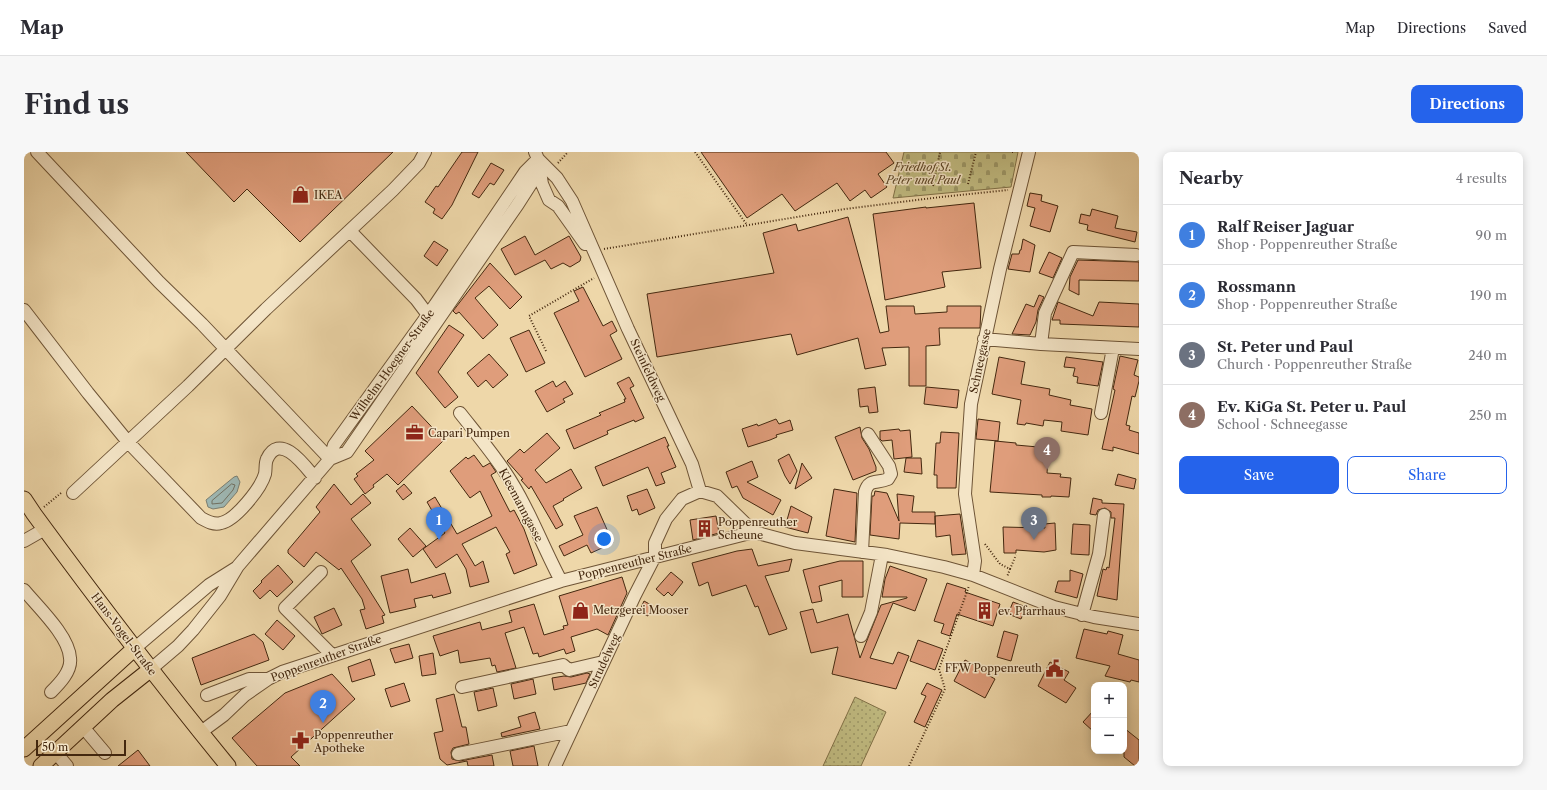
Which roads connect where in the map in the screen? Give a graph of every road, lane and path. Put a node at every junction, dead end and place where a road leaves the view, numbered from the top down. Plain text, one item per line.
1 (37, 152) edge
2 (425, 152) edge
3 (694, 152) edge
4 (940, 152) edge
5 (976, 152) edge
6 (1029, 152) edge
7 (537, 155) edge
8 (968, 184) dead end
9 (933, 186) dead end
10 (1019, 189) junction
11 (747, 225) junction
12 (350, 231) junction
13 (593, 251) junction
14 (1136, 255) dead end
15 (603, 272) junction
16 (24, 310) edge
17 (435, 311) junction
18 (984, 339) junction
19 (1041, 344) junction
20 (1113, 348) junction
21 (225, 349) junction
22 (1139, 349) edge
23 (546, 351) dead end
24 (460, 413) dead end
25 (1101, 413) dead end
26 (868, 434) dead end
27 (128, 442) junction
28 (330, 459) junction
29 (315, 478) junction
30 (700, 491) junction
31 (68, 492) joint
32 (24, 499) edge
33 (34, 514) junction
34 (1104, 515) dead end
35 (44, 529) junction
36 (754, 532) junction
37 (24, 541) edge
38 (983, 541) dead end
39 (862, 552) junction
40 (882, 554) junction
41 (1016, 555) dead end
42 (655, 556) junction
43 (238, 566) junction
44 (1010, 569) junction
45 (321, 572) dead end
46 (973, 575) junction
47 (562, 581) junction
48 (1003, 587) junction
49 (24, 590) edge
50 (1082, 615) junction
51 (1139, 624) edge
52 (861, 636) dead end
53 (135, 648) junction
54 (332, 655) junction
55 (603, 662) junction
56 (151, 669) junction
57 (268, 679) junction
58 (462, 687) dead end
59 (51, 692) dead end
60 (207, 695) dead end
61 (83, 726) junction
62 (571, 731) junction
63 (201, 732) junction
64 (24, 749) edge
65 (56, 752) junction
66 (105, 753) dead end
67 (458, 754) dead end
68 (41, 766) edge
69 (67, 766) edge
70 (228, 766) edge
71 (555, 766) edge
72 (909, 766) edge

1 - 21 street
2 - 12 street
3 - 11 path
4 - 9 path
5 - 8 path
6 - 10 street, Schneegasse
7 - 13 street, Steinfeldweg
7 - 13 street, Steinfeldweg
7 - 17 street, Wilhelm-Hoegner-Straße
10 - 11 path
10 - 18 street, Schneegasse
11 - 13 path
12 - 17 street
12 - 21 street
13 - 15 street, Steinfeldweg
14 - 19 street
15 - 23 path
15 - 30 street, Steinfeldweg
16 - 27 street
17 - 28 street, Wilhelm-Hoegner-Straße
18 - 19 street
18 - 46 street, Schneegasse
19 - 20 street
20 - 22 street
20 - 25 street
21 - 27 street
21 - 28 street
24 - 47 street, Kleemanngasse
26 - 39 street
27 - 29 street
27 - 31 street
28 - 29 street, Wilhelm-Hoegner-Straße
29 - 43 street, Wilhelm-Hoegner-Straße
30 - 36 street
30 - 42 street
31 - 33 path
32 - 33 main road, Hans-Vogel-Straße
33 - 35 main road, Hans-Vogel-Straße
34 - 50 street
35 - 37 street
35 - 53 main road, Hans-Vogel-Straße
36 - 39 street, Poppenreuther Straße
36 - 42 street, Poppenreuther Straße
38 - 44 path
39 - 40 street, Poppenreuther Straße
40 - 46 street, Poppenreuther Straße
40 - 52 street
41 - 44 path
42 - 47 street, Poppenreuther Straße
42 - 55 street, Strudelweg
43 - 53 street, Wilhelm-Hoegner-Straße
43 - 56 street, Wilhelm-Hoegner-Straße
44 - 48 path
45 - 54 street
46 - 48 street, Poppenreuther Straße
46 - 72 path
47 - 54 street, Poppenreuther Straße
48 - 50 street, Poppenreuther Straße
49 - 59 street
50 - 51 street, Poppenreuther Straße
53 - 56 main road, Hans-Vogel-Straße
53 - 64 main road
54 - 57 street, Poppenreuther Straße
55 - 58 street
55 - 62 street, Strudelweg
56 - 61 main road
56 - 63 main road, Hans-Vogel-Straße
57 - 60 street
57 - 63 street, Poppenreuther Straße
61 - 65 main road
61 - 66 street
62 - 67 street
62 - 71 street, Strudelweg
63 - 70 main road, Hans-Vogel-Straße
65 - 68 main road
65 - 69 street

